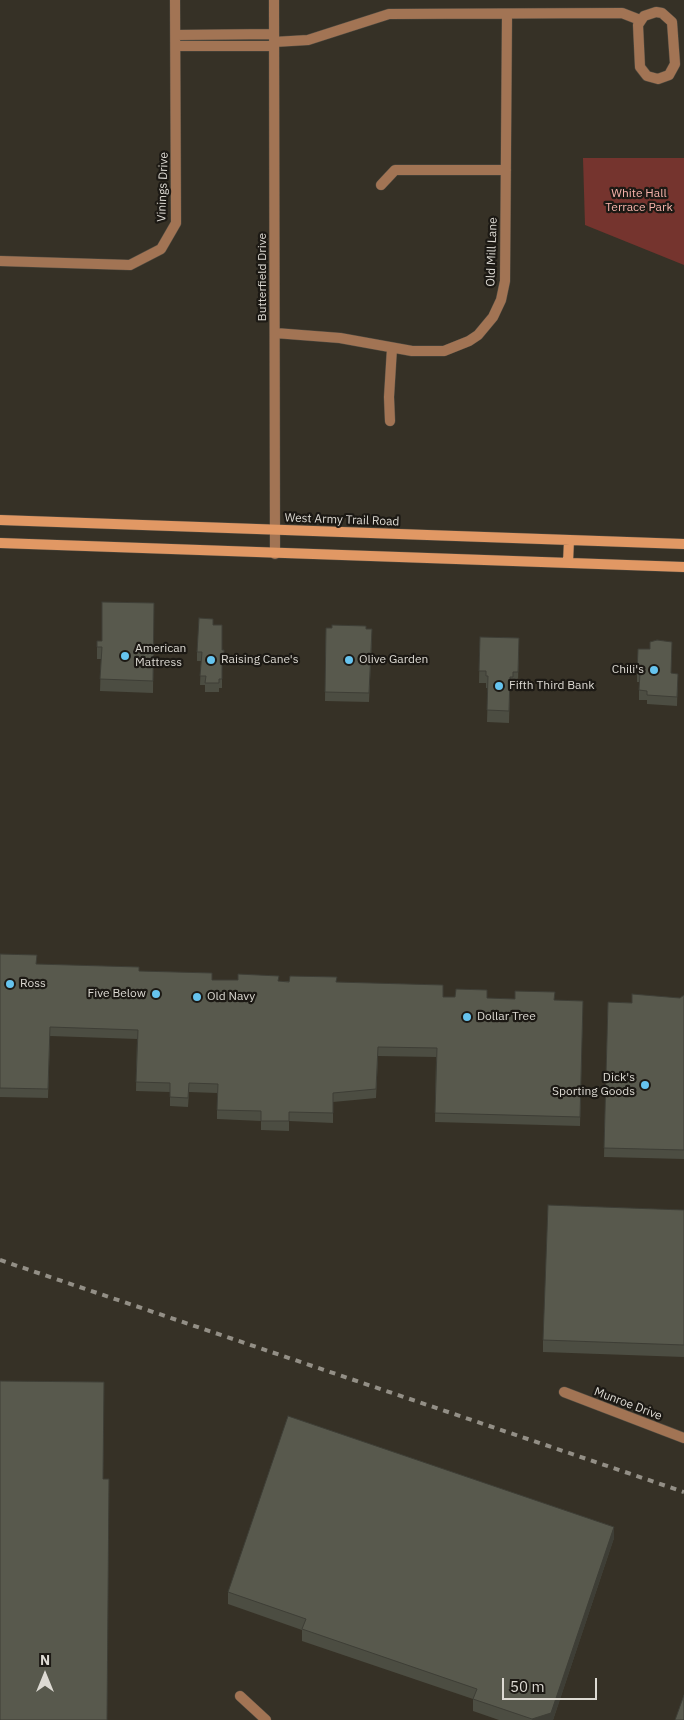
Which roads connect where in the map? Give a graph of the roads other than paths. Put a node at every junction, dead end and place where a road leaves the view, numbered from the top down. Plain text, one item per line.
1 (175, 0) edge
2 (274, 0) edge
3 (507, 15) junction
4 (640, 20) junction
5 (176, 35) junction
6 (274, 41) junction
7 (176, 46) junction
8 (506, 170) junction
9 (381, 185) dead end
10 (0, 261) edge
11 (275, 333) junction
12 (392, 348) junction
13 (390, 421) dead end
14 (0, 520) edge
15 (275, 531) junction
16 (569, 540) junction
17 (0, 544) edge
18 (684, 544) edge
19 (275, 554) junction
20 (568, 563) junction
21 (684, 567) edge
22 (564, 1392) dead end
23 (684, 1438) edge
24 (240, 1696) dead end
25 (266, 1720) edge

1 - 5 street, Vinings Drive
2 - 6 street, Butterfield Drive
3 - 4 street
3 - 6 street
3 - 8 street, Old Mill Lane
4 - 4 street
5 - 6 street
5 - 7 street, Vinings Drive
6 - 7 street
6 - 11 street, Butterfield Drive
7 - 10 street, Vinings Drive
8 - 9 street
8 - 12 street, Old Mill Lane
11 - 12 street, Old Mill Lane
11 - 15 street, Butterfield Drive
12 - 13 street
14 - 15 main road, West Army Trail Road
15 - 16 main road, West Army Trail Road
15 - 19 street, Butterfield Drive
16 - 18 main road, West Army Trail Road
16 - 20 main road
17 - 19 main road
19 - 20 main road
20 - 21 main road
22 - 23 street, Munroe Drive
24 - 25 street

